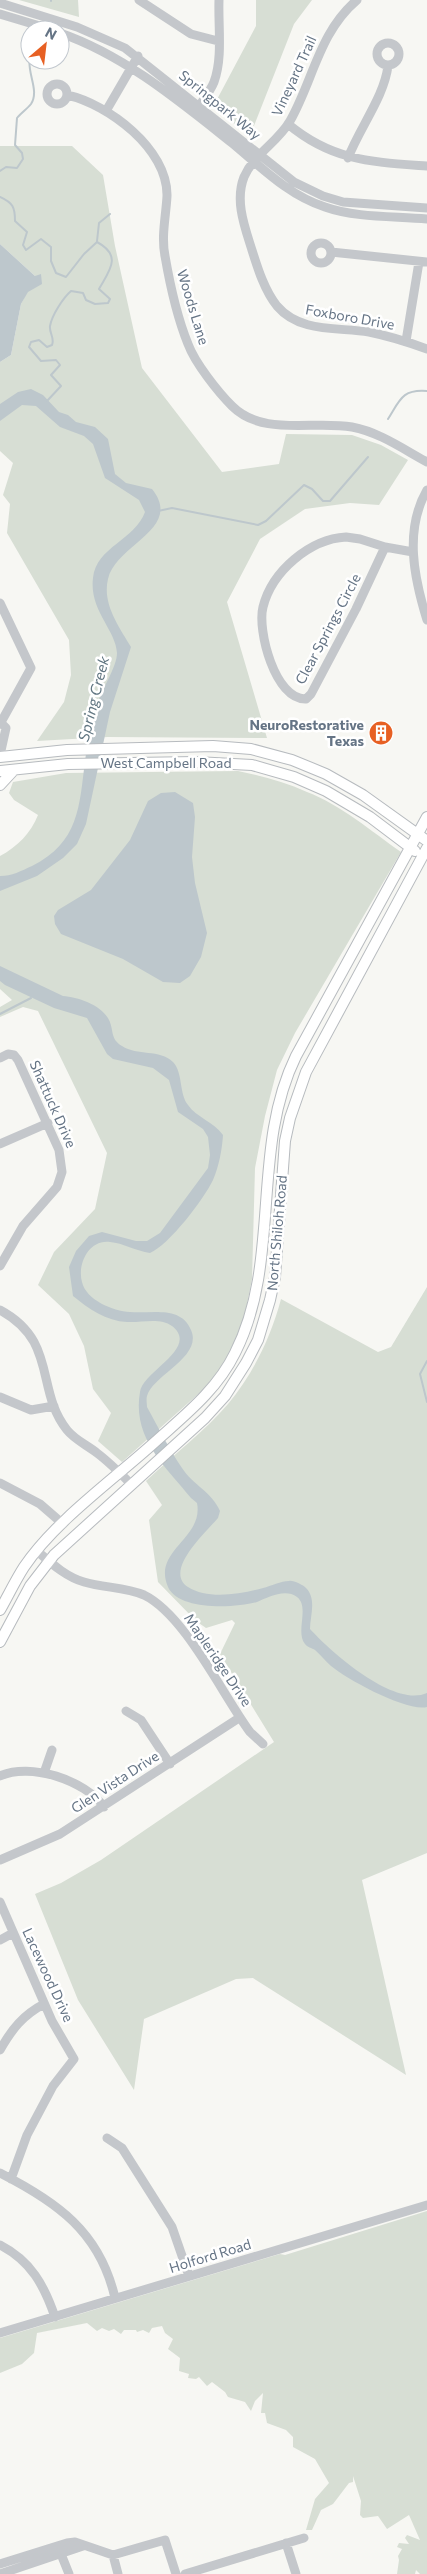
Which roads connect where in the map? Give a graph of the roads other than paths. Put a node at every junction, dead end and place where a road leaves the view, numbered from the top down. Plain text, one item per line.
1 (139, 0) edge
2 (219, 0) edge
3 (357, 0) edge
4 (0, 4) edge
5 (0, 14) edge
6 (20, 20) edge
7 (70, 36) edge
8 (218, 41) junction
9 (138, 56) junction
10 (388, 66) dead end
11 (130, 68) junction
12 (67, 95) dead end
13 (197, 109) junction
14 (106, 111) junction
15 (288, 124) junction
16 (256, 158) junction
17 (348, 158) junction
18 (427, 166) edge
19 (427, 208) edge
20 (427, 219) edge
21 (331, 252) dead end
22 (423, 262) edge
23 (406, 341) junction
24 (427, 349) edge
25 (427, 462) edge
26 (427, 490) edge
27 (385, 547) junction
28 (413, 552) junction
29 (0, 602) edge
30 (427, 620) edge
31 (0, 723) edge
32 (0, 756) edge
33 (0, 771) edge
34 (13, 771) junction
35 (0, 785) edge
36 (427, 817) edge
37 (418, 834) junction
38 (427, 841) edge
39 (410, 847) junction
40 (425, 854) edge
41 (0, 1058) edge
42 (48, 1123) junction
43 (0, 1144) edge
44 (0, 1266) edge
45 (0, 1310) edge
46 (0, 1397) edge
47 (54, 1406) junction
48 (120, 1473) junction
49 (0, 1483) edge
50 (130, 1484) junction
51 (63, 1524) junction
52 (37, 1551) junction
53 (49, 1561) junction
54 (0, 1610) edge
55 (0, 1642) edge
56 (126, 1711) dead end
57 (239, 1718) junction
58 (263, 1744) dead end
59 (52, 1750) dead end
60 (170, 1764) junction
61 (44, 1773) junction
62 (0, 1776) edge
63 (104, 1807) junction
64 (0, 1860) edge
65 (0, 1902) edge
66 (13, 1933) junction
67 (0, 1940) edge
68 (44, 2004) junction
69 (0, 2050) edge
70 (107, 2138) dead end
71 (0, 2173) edge
72 (11, 2179) junction
73 (427, 2205) edge
74 (0, 2245) edge
75 (190, 2276) junction
76 (116, 2298) junction
77 (55, 2317) junction
78 (0, 2333) edge
79 (304, 2538) dead end
80 (286, 2543) junction
81 (59, 2550) junction
82 (113, 2555) junction
83 (0, 2564) edge
84 (0, 2574) edge
85 (69, 2574) edge
86 (118, 2574) edge
87 (176, 2574) edge
88 (185, 2574) edge
89 (296, 2574) edge

1 - 8 street
2 - 8 street
3 - 15 street, Vineyard Trail
4 - 9 street, Springpark Way
5 - 6 street
7 - 11 street, Springpark Way
8 - 13 street
9 - 11 street
9 - 13 street, Springpark Way
10 - 17 street
11 - 13 street, Springpark Way
11 - 14 street
12 - 14 street, Woods Lane
13 - 16 street, Springpark Way
14 - 25 street, Woods Lane
15 - 16 street, Vineyard Trail
15 - 17 street
16 - 19 street, Springpark Way
16 - 20 street, Springpark Way
16 - 23 street, Foxboro Drive
17 - 18 street
21 - 22 street
22 - 23 street
23 - 24 street, Foxboro Drive
26 - 28 street
27 - 27 street, Clear Springs Circle
27 - 28 street, Clear Springs Circle
28 - 30 street
29 - 31 street
31 - 32 street
32 - 37 main road, West Campbell Road
33 - 34 main road, West Campbell Road
34 - 35 main road
34 - 39 main road, West Campbell Road
36 - 37 main road, North Shiloh Road
37 - 38 main road, West Campbell Road
37 - 39 main road, North Shiloh Road
39 - 40 main road, West Campbell Road
39 - 48 main road, North Shiloh Road
40 - 50 main road, North Shiloh Road
41 - 42 street, Shattuck Drive
42 - 43 street
42 - 44 street, Shattuck Drive
45 - 47 street
46 - 47 street
47 - 48 street
48 - 50 street
48 - 51 main road, North Shiloh Road
49 - 51 street
50 - 53 main road, North Shiloh Road
51 - 52 main road, North Shiloh Road
52 - 53 street, Mapleridge Drive
52 - 54 main road, North Shiloh Road
53 - 55 main road, North Shiloh Road
53 - 57 street, Mapleridge Drive
56 - 60 street
57 - 58 street, Mapleridge Drive
57 - 60 street, Glen Vista Drive
59 - 61 street
60 - 63 street, Glen Vista Drive
61 - 62 street
61 - 63 street
63 - 64 street, Glen Vista Drive
65 - 66 street, Lacewood Drive
66 - 67 street
66 - 68 street, Lacewood Drive
68 - 69 street
68 - 72 street, Lacewood Drive
70 - 75 street
71 - 72 street
72 - 76 street
73 - 75 street, Holford Road
74 - 77 street
75 - 76 street, Holford Road
76 - 77 street, Holford Road
77 - 78 street, Holford Road
79 - 80 street
80 - 88 street
80 - 89 street
81 - 82 street
81 - 83 street
81 - 84 street
81 - 85 street
82 - 86 street
82 - 87 street

